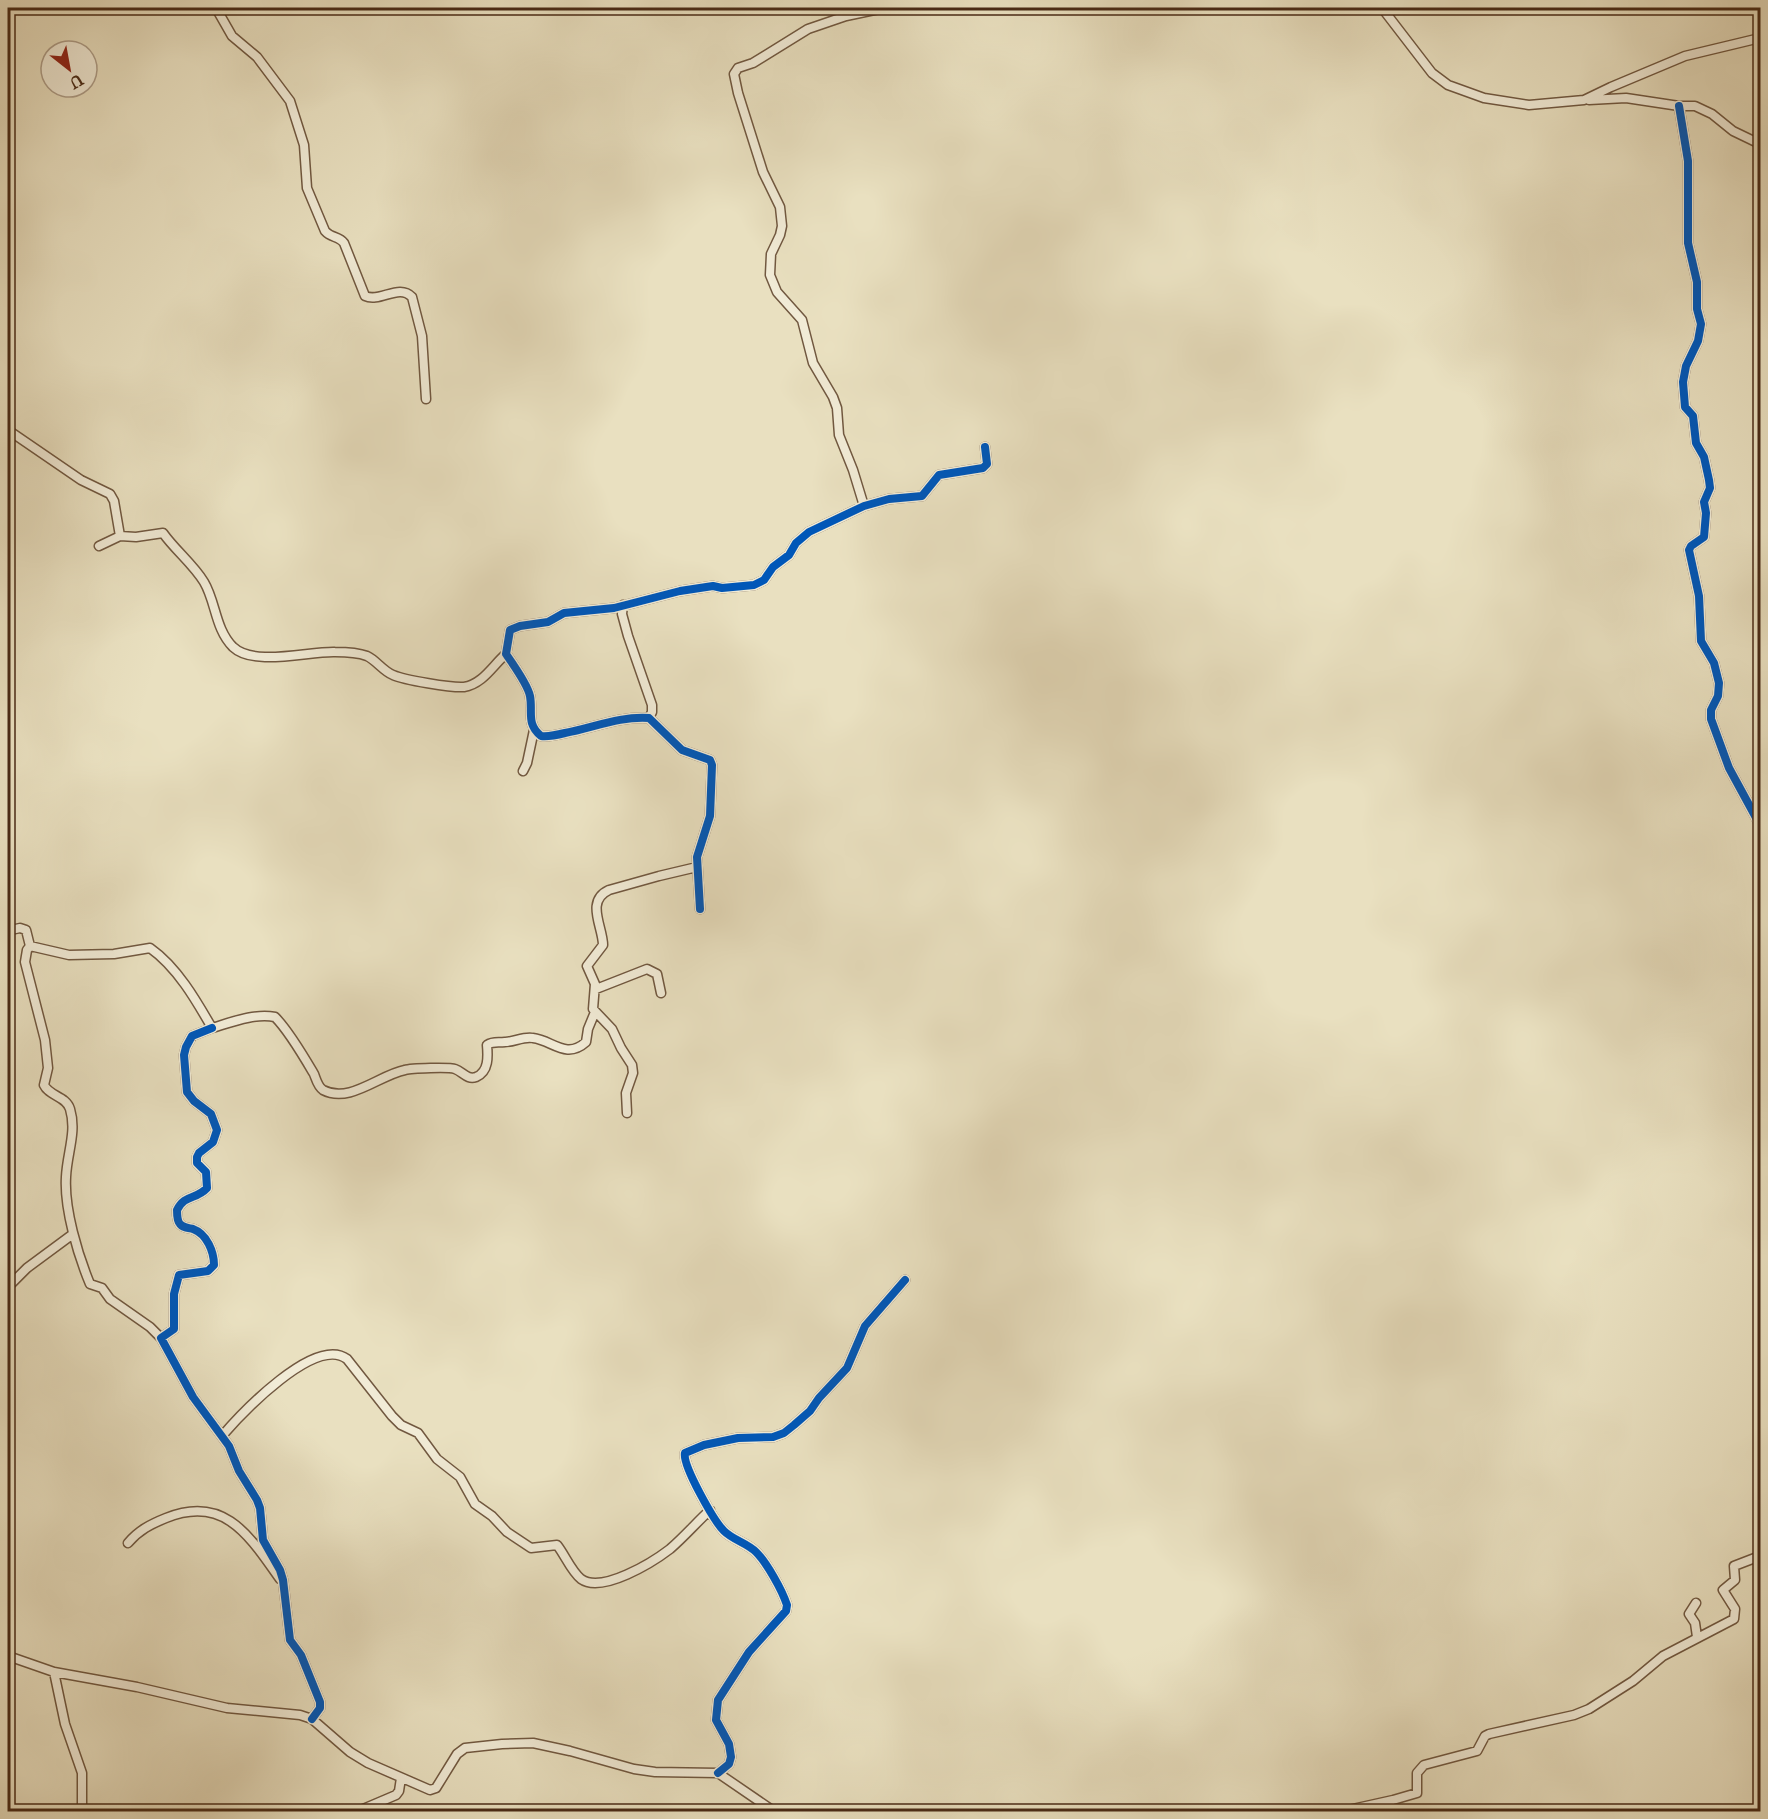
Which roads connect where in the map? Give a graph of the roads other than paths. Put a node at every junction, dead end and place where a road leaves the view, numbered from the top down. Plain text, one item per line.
1 (216, 8) edge
2 (885, 8) edge
3 (1382, 8) edge
4 (1761, 38) edge
5 (1584, 100) junction
6 (1679, 106) junction
7 (1761, 144) edge
8 (426, 399) dead end
9 (8, 430) edge
10 (985, 447) dead end
11 (864, 506) junction
12 (120, 536) junction
13 (99, 546) dead end
14 (623, 605) junction
15 (506, 654) junction
16 (649, 718) junction
17 (534, 730) junction
18 (523, 771) dead end
19 (1761, 825) edge
20 (697, 867) junction
21 (700, 909) dead end
22 (9, 929) edge
23 (30, 946) junction
24 (596, 989) junction
25 (661, 993) dead end
26 (595, 1012) junction
27 (212, 1028) junction
28 (627, 1113) dead end
29 (73, 1234) junction
30 (905, 1280) dead end
31 (8, 1284) edge
32 (163, 1337) junction
33 (222, 1436) junction
34 (710, 1510) junction
35 (128, 1543) dead end
36 (1761, 1556) edge
37 (284, 1585) junction
38 (1696, 1603) dead end
39 (1697, 1637) junction
40 (8, 1656) edge
41 (54, 1672) junction
42 (312, 1719) junction
43 (718, 1773) junction
44 (400, 1778) junction
45 (82, 1812) edge
46 (356, 1812) edge
47 (775, 1812) edge
48 (1339, 1812) edge

1 - 8 street
2 - 11 street
3 - 5 street
4 - 5 street
5 - 6 street
6 - 7 street
6 - 19 street
9 - 12 street
10 - 11 street
11 - 14 street
12 - 13 street
12 - 15 street
14 - 15 street
14 - 16 street
15 - 17 street
16 - 17 street
16 - 20 street
17 - 18 street
20 - 21 street
20 - 24 street
22 - 23 street
23 - 27 street
23 - 29 street
24 - 25 street
24 - 26 street
26 - 27 street
26 - 28 street
27 - 32 street
29 - 31 street
29 - 32 street
30 - 34 street
32 - 33 street
33 - 34 street
33 - 37 street
34 - 43 street
35 - 37 street
36 - 39 street
37 - 42 street
38 - 39 street
39 - 48 street
40 - 41 street
41 - 42 street
41 - 45 street
42 - 44 street
43 - 44 street
43 - 47 street
44 - 46 street

